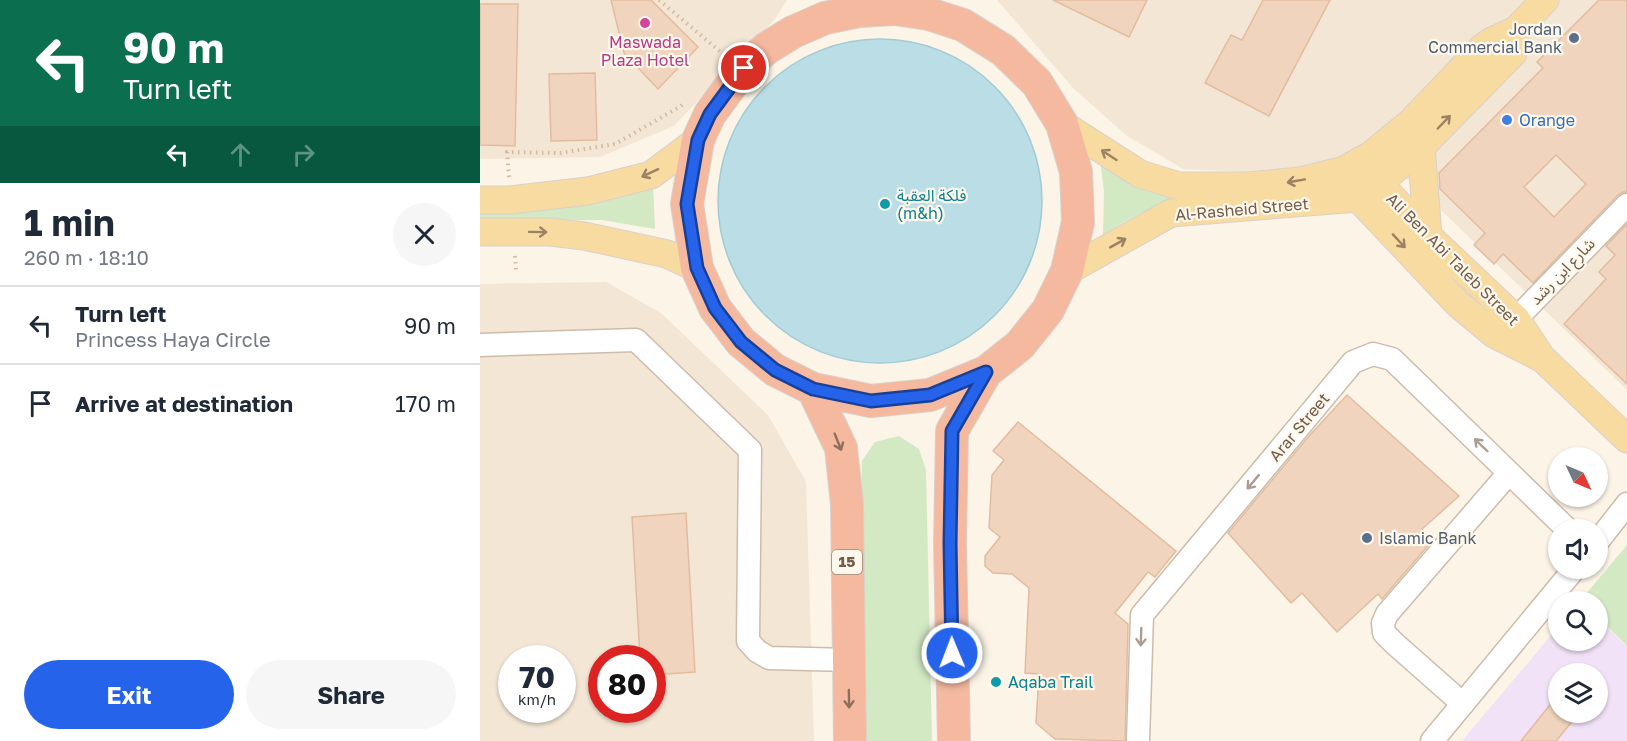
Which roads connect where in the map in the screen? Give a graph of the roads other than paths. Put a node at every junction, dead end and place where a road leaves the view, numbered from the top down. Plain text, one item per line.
1 (807, 0) edge
2 (1545, 0) edge
3 (956, 13) edge
4 (1516, 30) junction
5 (793, 32) junction
6 (1062, 124) junction
7 (698, 140) junction
8 (1421, 147) junction
9 (1344, 170) junction
10 (1369, 191) junction
11 (480, 200) edge
12 (1627, 205) edge
13 (480, 232) edge
14 (1428, 236) junction
15 (697, 268) junction
16 (1067, 271) junction
17 (1513, 331) junction
18 (480, 345) edge
19 (986, 372) junction
20 (813, 389) junction
21 (1626, 435) edge
22 (1509, 472) junction
23 (1627, 504) edge
24 (1557, 519) edge
25 (1608, 528) edge
26 (1566, 579) edge
27 (849, 660) junction
28 (1463, 704) junction
29 (850, 741) edge
30 (954, 741) edge
31 (1138, 741) edge
32 (1432, 741) edge

1 - 5 highway
2 - 4 main road, Al-Rasheid Street
3 - 5 highway
3 - 6 highway
8 -> 4 main road, Al-Rasheid Street
4 - 9 main road, Al-Rasheid Street
5 - 7 highway
9 -> 6 main road, Al-Rasheid Street
6 - 16 highway
7 -> 11 main road
7 - 15 highway
8 - 10 main road, Al-Rasheid Street
8 - 14 main road
9 - 10 main road, Ali Ben Abi Taleb Street
10 - 14 main road, Ali Ben Abi Taleb Street
16 -> 10 main road, Al-Rasheid Street
10 -> 17 main road
12 - 17 street, شارع ابن رشد
13 -> 15 main road
14 - 17 main road, Ali Ben Abi Taleb Street
15 - 20 highway
16 - 19 highway
17 - 21 main road, Ali Ben Abi Taleb Street
18 - 27 street
19 - 20 highway
19 - 30 highway
20 -> 27 highway, 15
22 - 24 street, Arar Street
22 - 28 street
22 -> 31 street, Arar Street
23 - 25 street
26 - 28 street
27 -> 29 highway, 15
28 - 32 street

